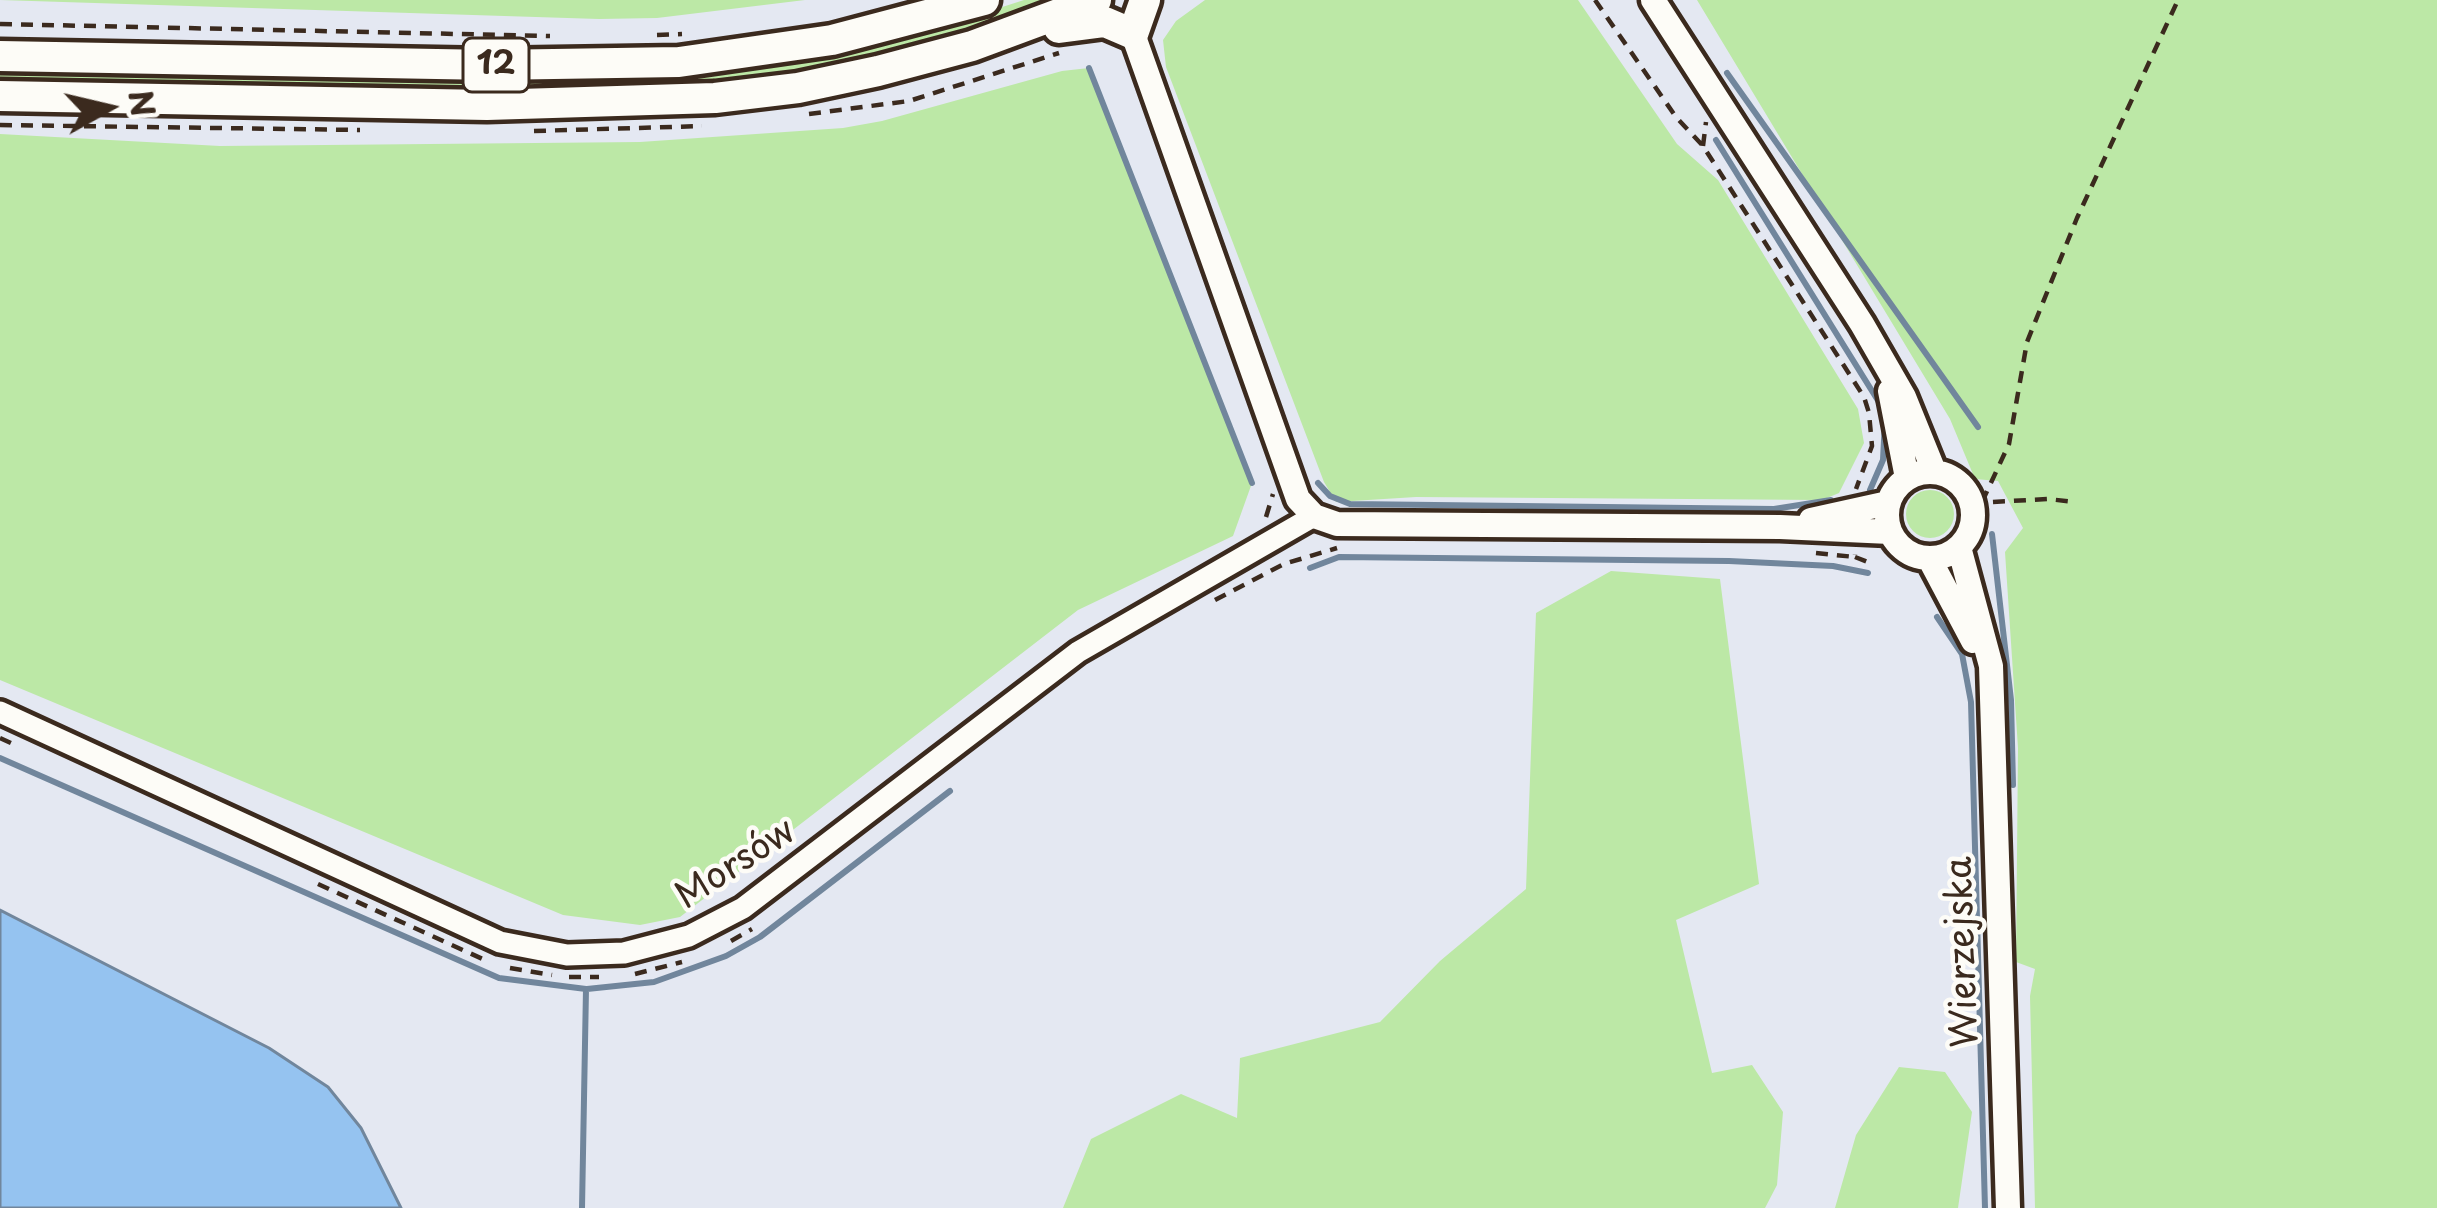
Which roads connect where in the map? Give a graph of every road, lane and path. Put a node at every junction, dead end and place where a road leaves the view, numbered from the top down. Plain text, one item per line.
1 (984, 0) edge
2 (1096, 0) edge
3 (1145, 0) edge
4 (1595, 0) edge
5 (1653, 0) edge
6 (2178, 0) edge
7 (0, 24) edge
8 (1016, 30) junction
9 (693, 33) dead end
10 (1133, 34) junction
11 (651, 35) dead end
12 (565, 37) dead end
13 (0, 56) edge
14 (0, 96) edge
15 (1708, 112) dead end
16 (1703, 146) junction
17 (1883, 359) junction
18 (1934, 471) junction
19 (1906, 478) junction
20 (1977, 502) junction
21 (2075, 502) dead end
22 (1888, 503) junction
23 (1853, 510) junction
24 (1314, 516) junction
25 (1780, 527) junction
26 (1890, 532) junction
27 (1959, 547) junction
28 (1855, 557) dead end
29 (1929, 558) junction
30 (1870, 563) dead end
31 (1990, 694) junction
32 (0, 712) edge
33 (2008, 1208) edge

1 - 13 main road, 12
2 - 8 main road, 12
3 - 10 main road
4 - 16 path
5 - 17 street
6 - 20 path
7 - 12 path
8 - 10 main road
8 - 14 main road, 12
9 - 11 path
10 - 24 street
15 - 16 path
16 - 23 path
17 - 18 street
17 - 19 street
18 - 19 street
18 - 20 street
19 - 22 street
20 - 21 path
20 - 27 street
22 - 23 street
22 - 26 street
23 - 25 street
24 - 25 street
24 - 32 street, Morsów
25 - 26 street
26 - 29 street
27 - 29 street
27 - 31 street, Wierzejska
28 - 30 path
29 - 31 street, Wierzejska
31 - 33 street, Wierzejska

